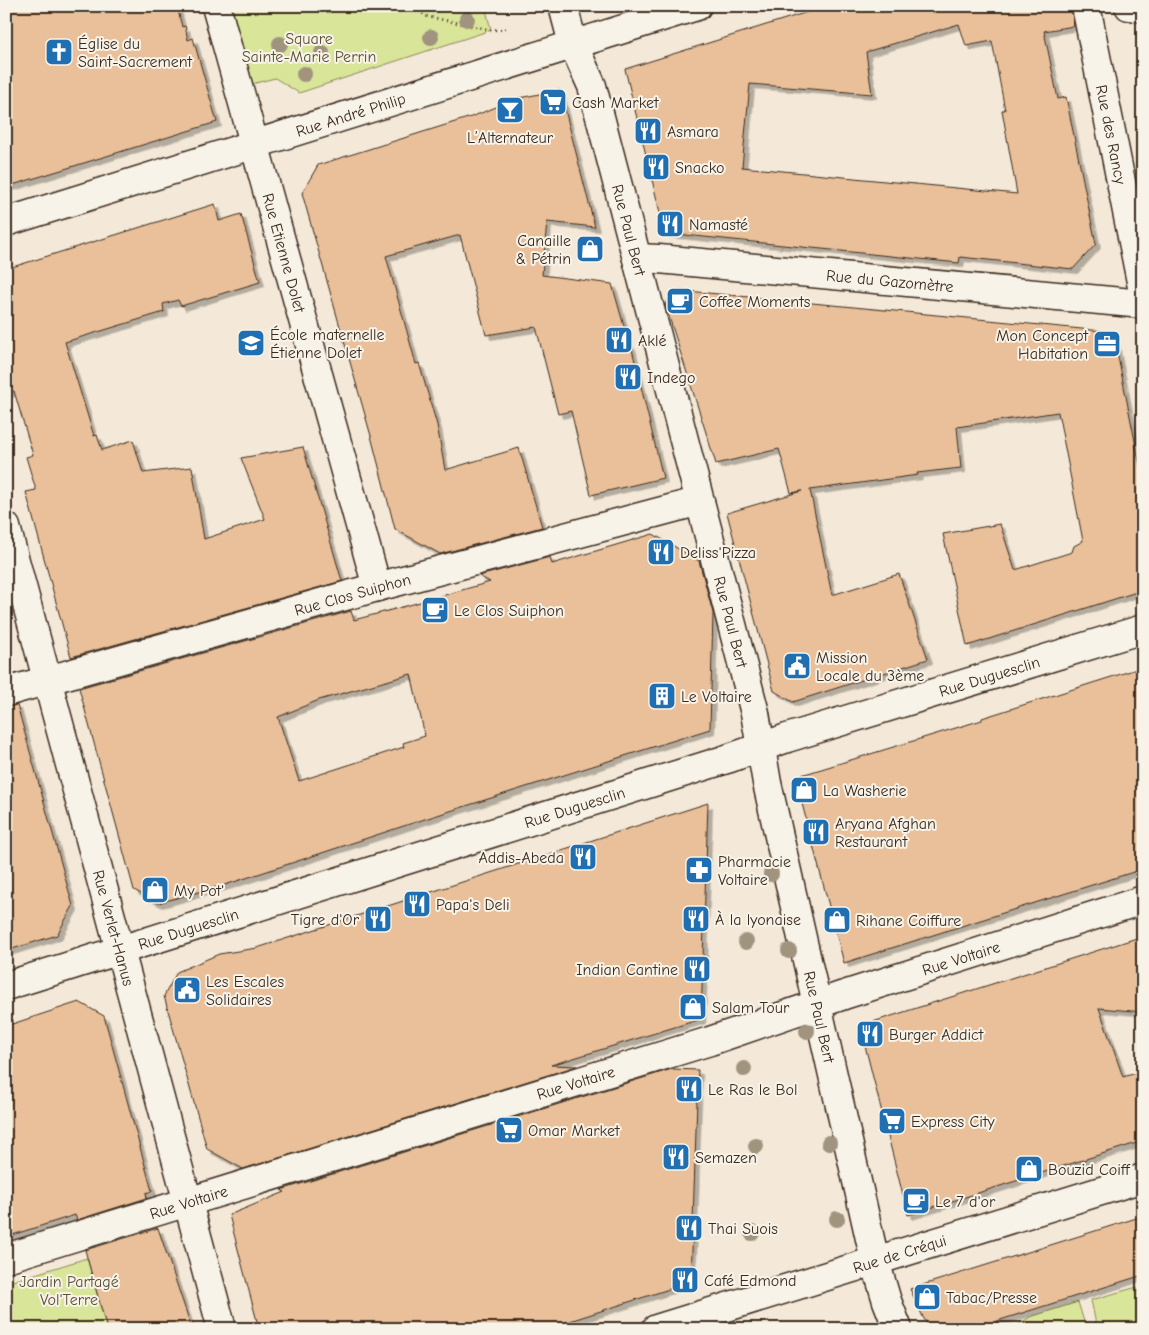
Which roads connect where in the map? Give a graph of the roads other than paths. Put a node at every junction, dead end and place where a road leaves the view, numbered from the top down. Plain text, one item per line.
1 (216, 6) edge
2 (563, 6) edge
3 (696, 6) edge
4 (1086, 6) edge
5 (1129, 6) edge
6 (1143, 8) edge
7 (573, 44) junction
8 (254, 144) junction
9 (6, 222) edge
10 (637, 258) junction
11 (1143, 292) edge
12 (1143, 304) edge
13 (700, 501) junction
14 (6, 527) edge
15 (377, 587) junction
16 (1143, 629) edge
17 (47, 680) junction
18 (6, 692) edge
19 (761, 747) junction
20 (1143, 900) edge
21 (120, 951) junction
22 (6, 986) edge
23 (816, 1004) junction
24 (1143, 1178) edge
25 (188, 1202) junction
26 (6, 1258) edge
27 (875, 1261) junction
28 (222, 1329) edge
29 (656, 1329) edge
30 (898, 1329) edge

1 - 8 street, Rue Etienne Dolet
2 - 7 street, Rue Paul Bert
3 - 7 street, Rue André Philip
4 - 11 street, Rue des Rancy
5 - 6 street
7 - 8 street, Rue André Philip
7 - 10 street, Rue Paul Bert
8 - 9 street, Rue André Philip
8 - 15 street, Rue Etienne Dolet
10 - 12 street, Rue du Gazomètre
10 - 13 street, Rue Paul Bert
13 - 15 street, Rue Clos Suiphon
13 - 19 street, Rue Paul Bert
14 - 17 street, Rue Verlet-Hanus
15 - 17 street, Rue Clos Suiphon
16 - 19 street, Rue Duguesclin
17 - 18 street, Rue Clos Suiphon
17 - 21 street, Rue Verlet-Hanus
19 - 21 street, Rue Duguesclin
19 - 23 street, Rue Paul Bert
20 - 23 street, Rue Voltaire
21 - 22 street, Rue Duguesclin
21 - 25 street, Rue Verlet-Hanus
23 - 25 street, Rue Voltaire
23 - 27 street, Rue Paul Bert
24 - 27 street, Rue de Créqui
25 - 26 street, Rue Voltaire
25 - 28 street, Rue Verlet-Hanus
27 - 29 street, Rue de Créqui
27 - 30 street, Rue Paul Bert

